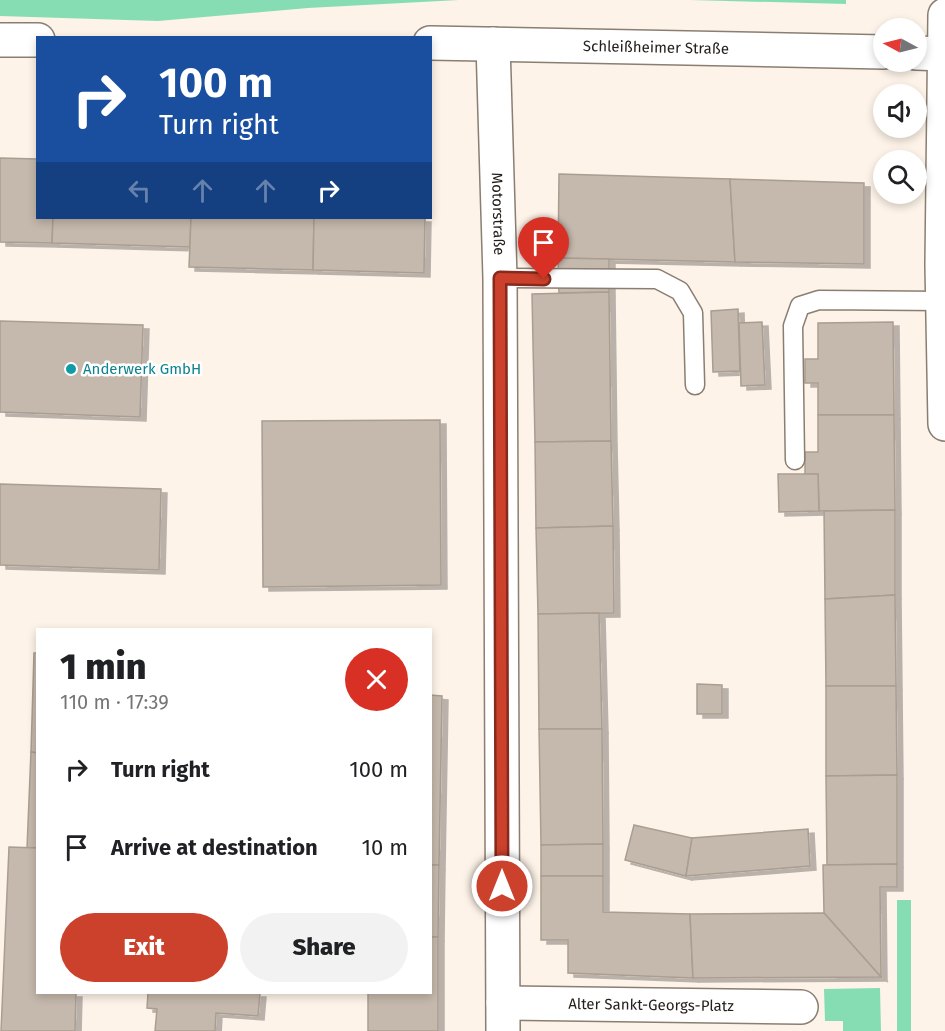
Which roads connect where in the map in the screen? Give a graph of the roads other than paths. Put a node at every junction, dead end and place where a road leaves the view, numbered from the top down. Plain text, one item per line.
1 (945, 15) edge
2 (0, 40) edge
3 (36, 40) edge
4 (432, 43) edge
5 (493, 44) junction
6 (873, 52) edge
7 (935, 54) edge
8 (500, 278) junction
9 (942, 301) junction
10 (696, 385) dead end
11 (945, 424) edge
12 (795, 460) dead end
13 (801, 1007) dead end
14 (503, 1017) edge

1 - 7 street
2 - 3 street
4 - 5 street, Schleißheimer Straße
5 - 6 street, Schleißheimer Straße
5 - 8 street, Motorstraße
7 - 9 street
8 - 10 lane
8 - 14 street, Motorstraße
9 - 11 street
9 - 12 lane
13 - 14 street, Alter Sankt-Georgs-Platz

